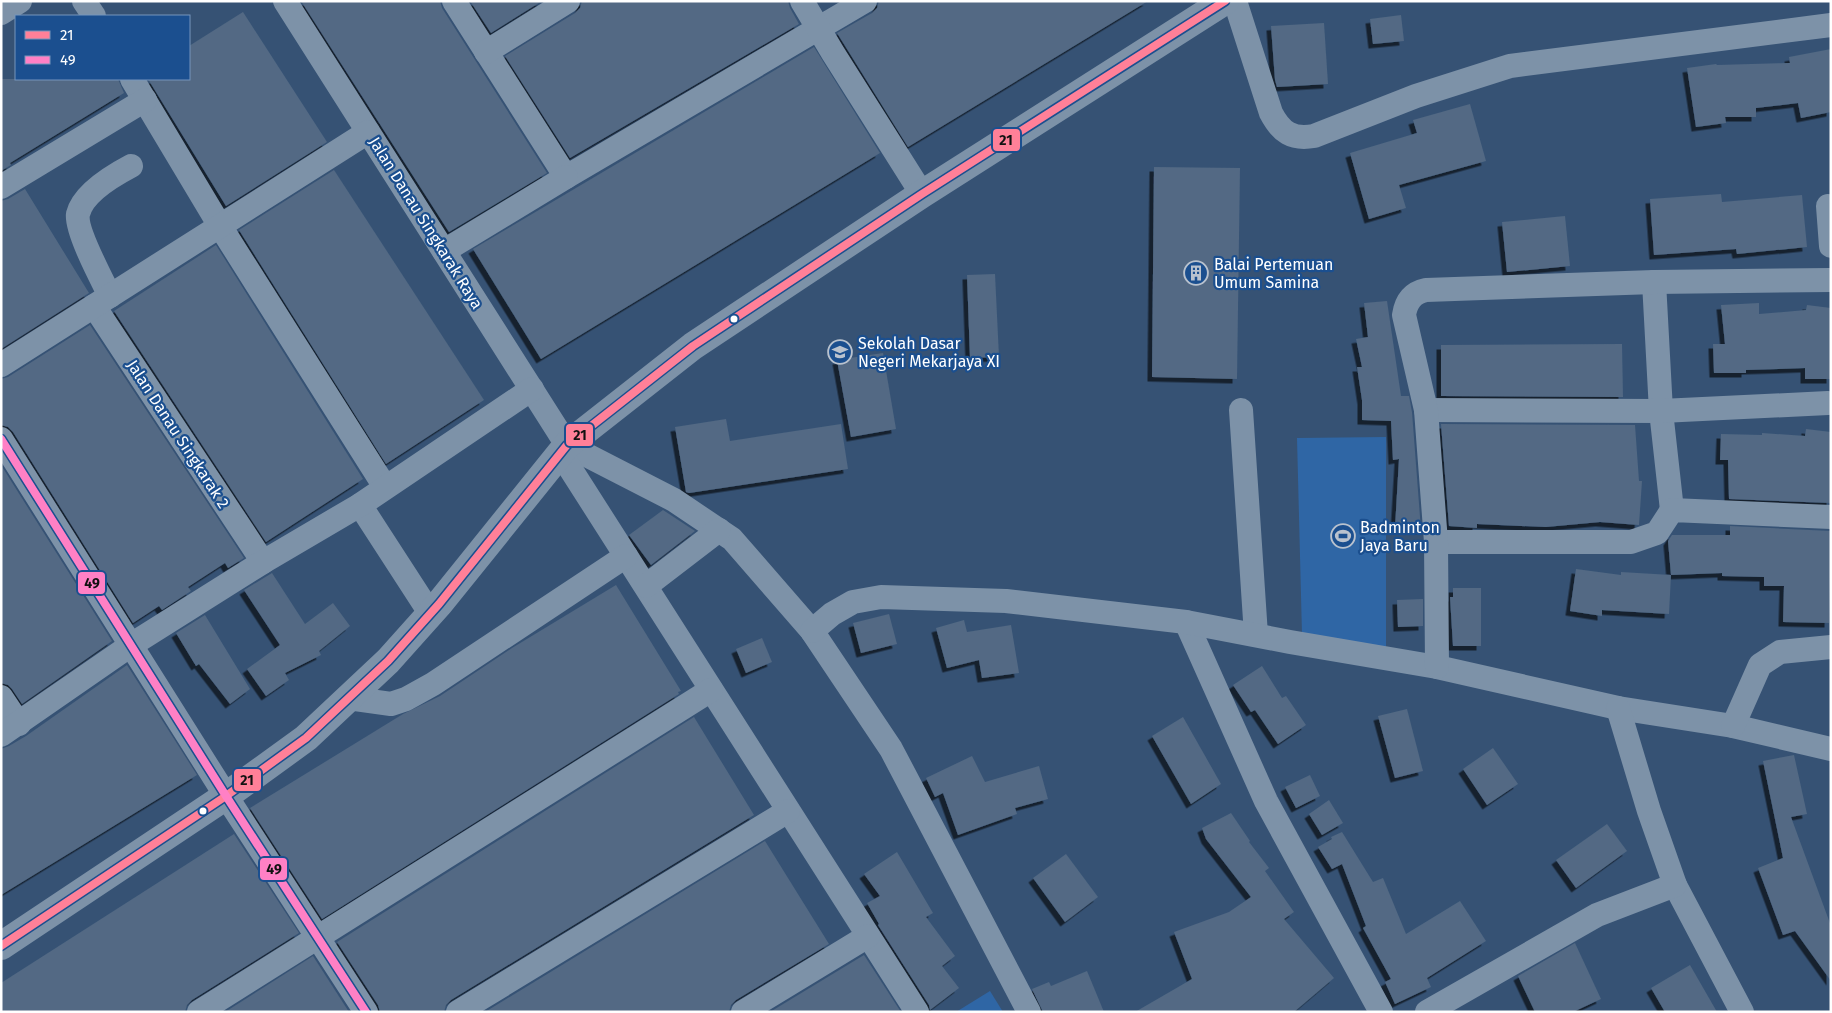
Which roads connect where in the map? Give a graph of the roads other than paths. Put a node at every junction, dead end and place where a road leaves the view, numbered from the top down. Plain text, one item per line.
1 (20, 1) edge
2 (84, 1) edge
3 (286, 1) edge
4 (454, 1) edge
5 (568, 1) edge
6 (802, 1) edge
7 (864, 1) edge
8 (1226, 1) edge
9 (1235, 1) edge
10 (1, 13) edge
11 (93, 15) edge
12 (1831, 25) edge
13 (818, 29) junction
14 (486, 52) junction
15 (133, 80) edge
16 (145, 100) junction
17 (368, 132) junction
18 (131, 166) dead end
19 (566, 177) junction
20 (1, 187) edge
21 (922, 194) junction
22 (1828, 206) dead end
23 (220, 226) junction
24 (1831, 246) edge
25 (444, 251) junction
26 (1831, 280) edge
27 (1654, 282) junction
28 (102, 301) junction
29 (1, 365) edge
30 (532, 389) junction
31 (1828, 403) dead end
32 (1241, 410) dead end
33 (1426, 410) junction
34 (1661, 411) junction
35 (1, 439) edge
36 (564, 449) junction
37 (386, 487) junction
38 (360, 505) junction
39 (1672, 510) junction
40 (1831, 517) edge
41 (719, 530) junction
42 (1436, 542) junction
43 (626, 556) junction
44 (263, 562) junction
45 (646, 586) junction
46 (430, 613) junction
47 (1186, 622) junction
48 (812, 631) junction
49 (1256, 635) junction
50 (131, 644) junction
51 (1831, 646) edge
52 (1437, 667) junction
53 (711, 690) junction
54 (1, 697) edge
55 (348, 698) junction
56 (1618, 708) junction
57 (1733, 726) junction
58 (10, 730) edge
59 (1831, 749) edge
60 (226, 796) junction
61 (788, 811) junction
62 (1675, 885) junction
63 (317, 936) junction
64 (868, 936) junction
65 (1, 946) edge
66 (199, 1012) edge
67 (366, 1012) edge
68 (458, 1012) edge
69 (742, 1012) edge
70 (917, 1012) edge
71 (1029, 1012) edge
72 (1381, 1012) edge
73 (1427, 1012) edge
74 (1742, 1012) edge

1 - 10 street
2 - 11 street
3 - 17 street, Jalan Danau Singkarak Raya
4 - 14 street
5 - 14 street
6 - 13 street
7 - 13 street
8 - 21 street
9 - 12 street
13 - 19 street
13 - 21 street
14 - 19 street
15 - 16 street
16 - 20 street
16 - 23 street
17 - 23 street
17 - 25 street, Jalan Danau Singkarak Raya
18 - 28 street, Jalan Danau Singkarak 2
19 - 25 street
21 - 36 street
22 - 24 street
23 - 28 street
23 - 37 street
25 - 30 street, Jalan Danau Singkarak Raya
26 - 27 street
27 - 33 street
27 - 34 street
28 - 29 street
28 - 44 street, Jalan Danau Singkarak 2
30 - 36 street, Jalan Danau Singkarak Raya
30 - 37 street
31 - 34 street
32 - 49 street
33 - 34 street
33 - 42 street
34 - 39 street
35 - 50 street
36 - 41 street
36 - 43 street, Jalan Danau Singkarak Raya
36 - 46 street
37 - 38 street
38 - 44 street
38 - 46 street
39 - 40 street
39 - 42 street
41 - 45 street
41 - 48 street
42 - 52 street
43 - 45 street, Jalan Danau Singkarak Raya
43 - 55 street
44 - 50 street
45 - 53 street, Jalan Danau Singkarak Raya
46 - 55 street
47 - 48 street
47 - 49 street
47 - 72 street
48 - 71 street
49 - 52 street
50 - 58 street
50 - 60 street
51 - 57 street
52 - 56 street
53 - 61 street, Jalan Danau Singkarak Raya
53 - 63 street
54 - 58 street
55 - 60 street
56 - 57 street
56 - 62 street
57 - 59 street
60 - 63 street
60 - 65 street
61 - 64 street, Jalan Danau Singkarak Raya
61 - 68 street
62 - 73 street
62 - 74 street
63 - 66 street
63 - 67 street
64 - 69 street
64 - 70 street, Jalan Danau Singkarak Raya

